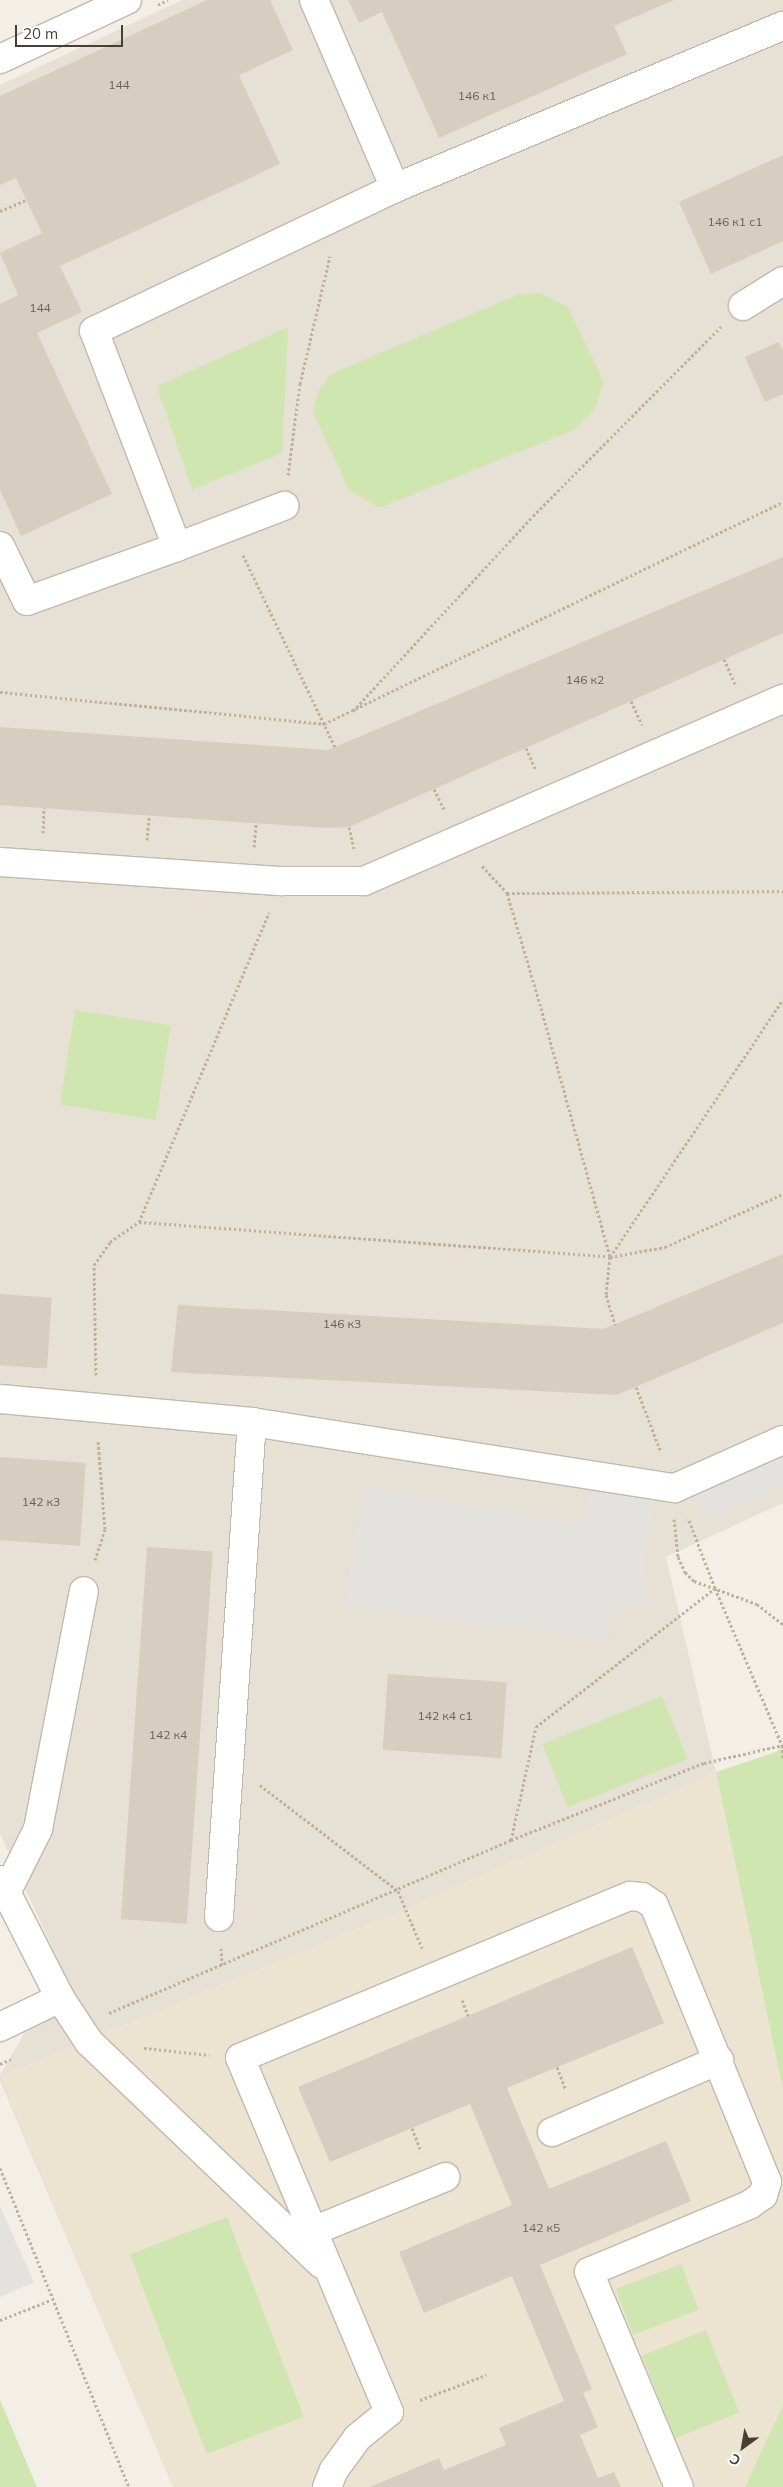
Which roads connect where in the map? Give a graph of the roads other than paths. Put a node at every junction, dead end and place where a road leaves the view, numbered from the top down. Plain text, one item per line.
1 (127, 0) edge
2 (314, 0) edge
3 (783, 26) edge
4 (0, 59) edge
5 (395, 188) junction
6 (783, 281) edge
7 (743, 306) road end
8 (284, 506) road end
9 (0, 546) edge
10 (177, 547) junction
11 (783, 699) edge
12 (0, 862) edge
13 (0, 1398) edge
14 (252, 1422) junction
15 (783, 1440) edge
16 (84, 1591) dead end
17 (3, 1887) edge
18 (219, 1917) dead end
19 (60, 1998) junction
20 (0, 2027) edge
21 (719, 2060) junction
22 (552, 2132) dead end
23 (445, 2177) dead end
24 (312, 2231) junction
25 (330, 2272) junction
26 (327, 2487) edge
27 (679, 2487) edge

1 - 4 street
2 - 5 street
3 - 5 street
5 - 10 street
6 - 7 street
8 - 10 street
9 - 10 street
11 - 12 street
13 - 14 street
14 - 15 street
14 - 18 street
16 - 17 street
17 - 19 street
19 - 20 street
19 - 25 street
21 - 22 street
21 - 24 street
21 - 27 street
23 - 24 street
24 - 25 street
25 - 26 street

